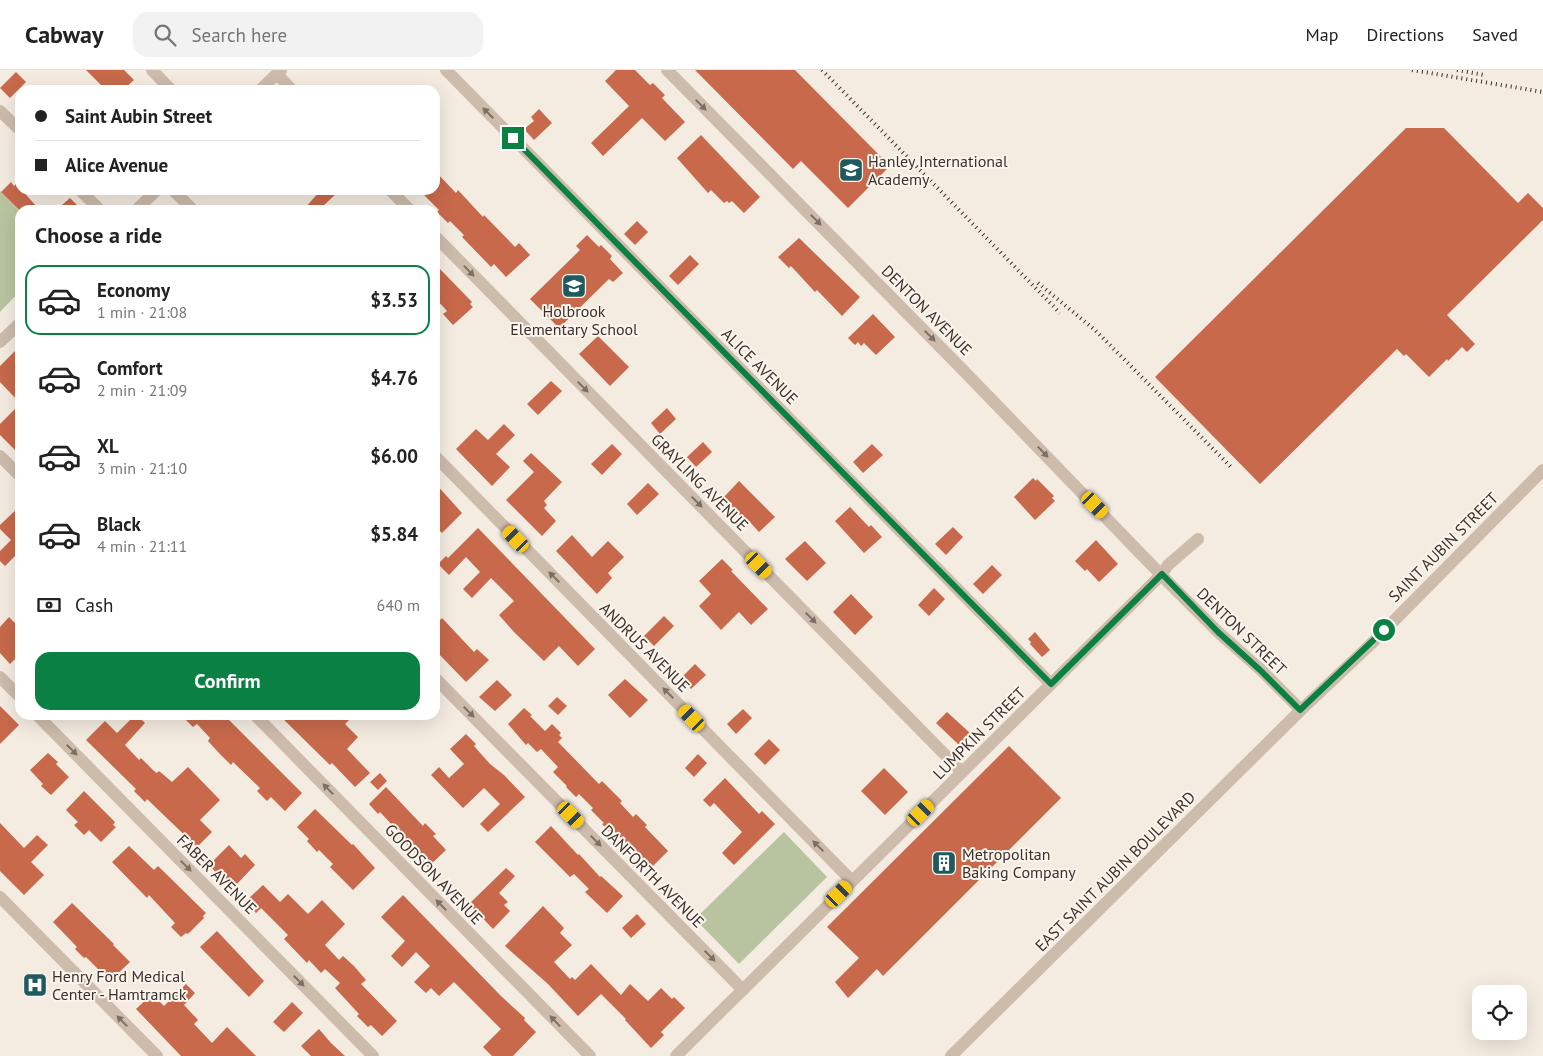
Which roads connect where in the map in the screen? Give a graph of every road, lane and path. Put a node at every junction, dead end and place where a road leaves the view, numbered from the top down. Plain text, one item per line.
1 (152, 70) edge
2 (446, 70) edge
3 (667, 70) edge
4 (279, 72) edge
5 (166, 85) edge
6 (265, 85) edge
7 (288, 85) edge
8 (0, 111) edge
9 (15, 125) edge
10 (85, 195) edge
11 (152, 195) edge
12 (178, 195) edge
13 (395, 195) edge
14 (95, 205) edge
15 (141, 205) edge
16 (188, 205) edge
17 (405, 205) edge
18 (440, 241) edge
19 (15, 328) edge
20 (0, 342) edge
21 (0, 456) edge
22 (440, 461) edge
23 (1543, 470) edge
24 (15, 471) edge
25 (1198, 539) dead end
26 (1162, 574) junction
27 (0, 677) edge
28 (440, 683) edge
29 (1051, 684) junction
30 (15, 692) edge
31 (1300, 710) junction
32 (42, 720) edge
33 (259, 720) edge
34 (962, 772) junction
35 (852, 881) junction
36 (0, 897) edge
37 (743, 990) junction
38 (157, 1056) edge
39 (373, 1056) edge
40 (590, 1056) edge
41 (676, 1056) edge
42 (951, 1056) edge

1 - 5 street
29 -> 2 street, ALICE AVENUE
3 -> 26 street, DENTON AVENUE
4 - 6 street
4 - 7 street
8 - 9 street
10 - 14 street
11 - 15 street
12 - 16 street
13 - 17 street
18 -> 34 street, GRAYLING AVENUE
19 - 20 street
21 - 24 street
35 -> 22 street, ANDRUS AVENUE
23 - 31 street, SAINT AUBIN STREET
25 - 26 street, LUMPKIN STREET
26 - 29 street, LUMPKIN STREET
26 - 31 street, DENTON STREET
27 - 30 street
28 -> 37 street, DANFORTH AVENUE
29 - 34 street, LUMPKIN STREET
31 - 42 street, EAST SAINT AUBIN BOULEVARD
32 -> 39 street, FABER AVENUE
40 -> 33 street, GOODSON AVENUE
34 - 35 street, LUMPKIN STREET
35 - 37 street, LUMPKIN STREET
38 -> 36 street
37 - 41 street, LUMPKIN STREET

